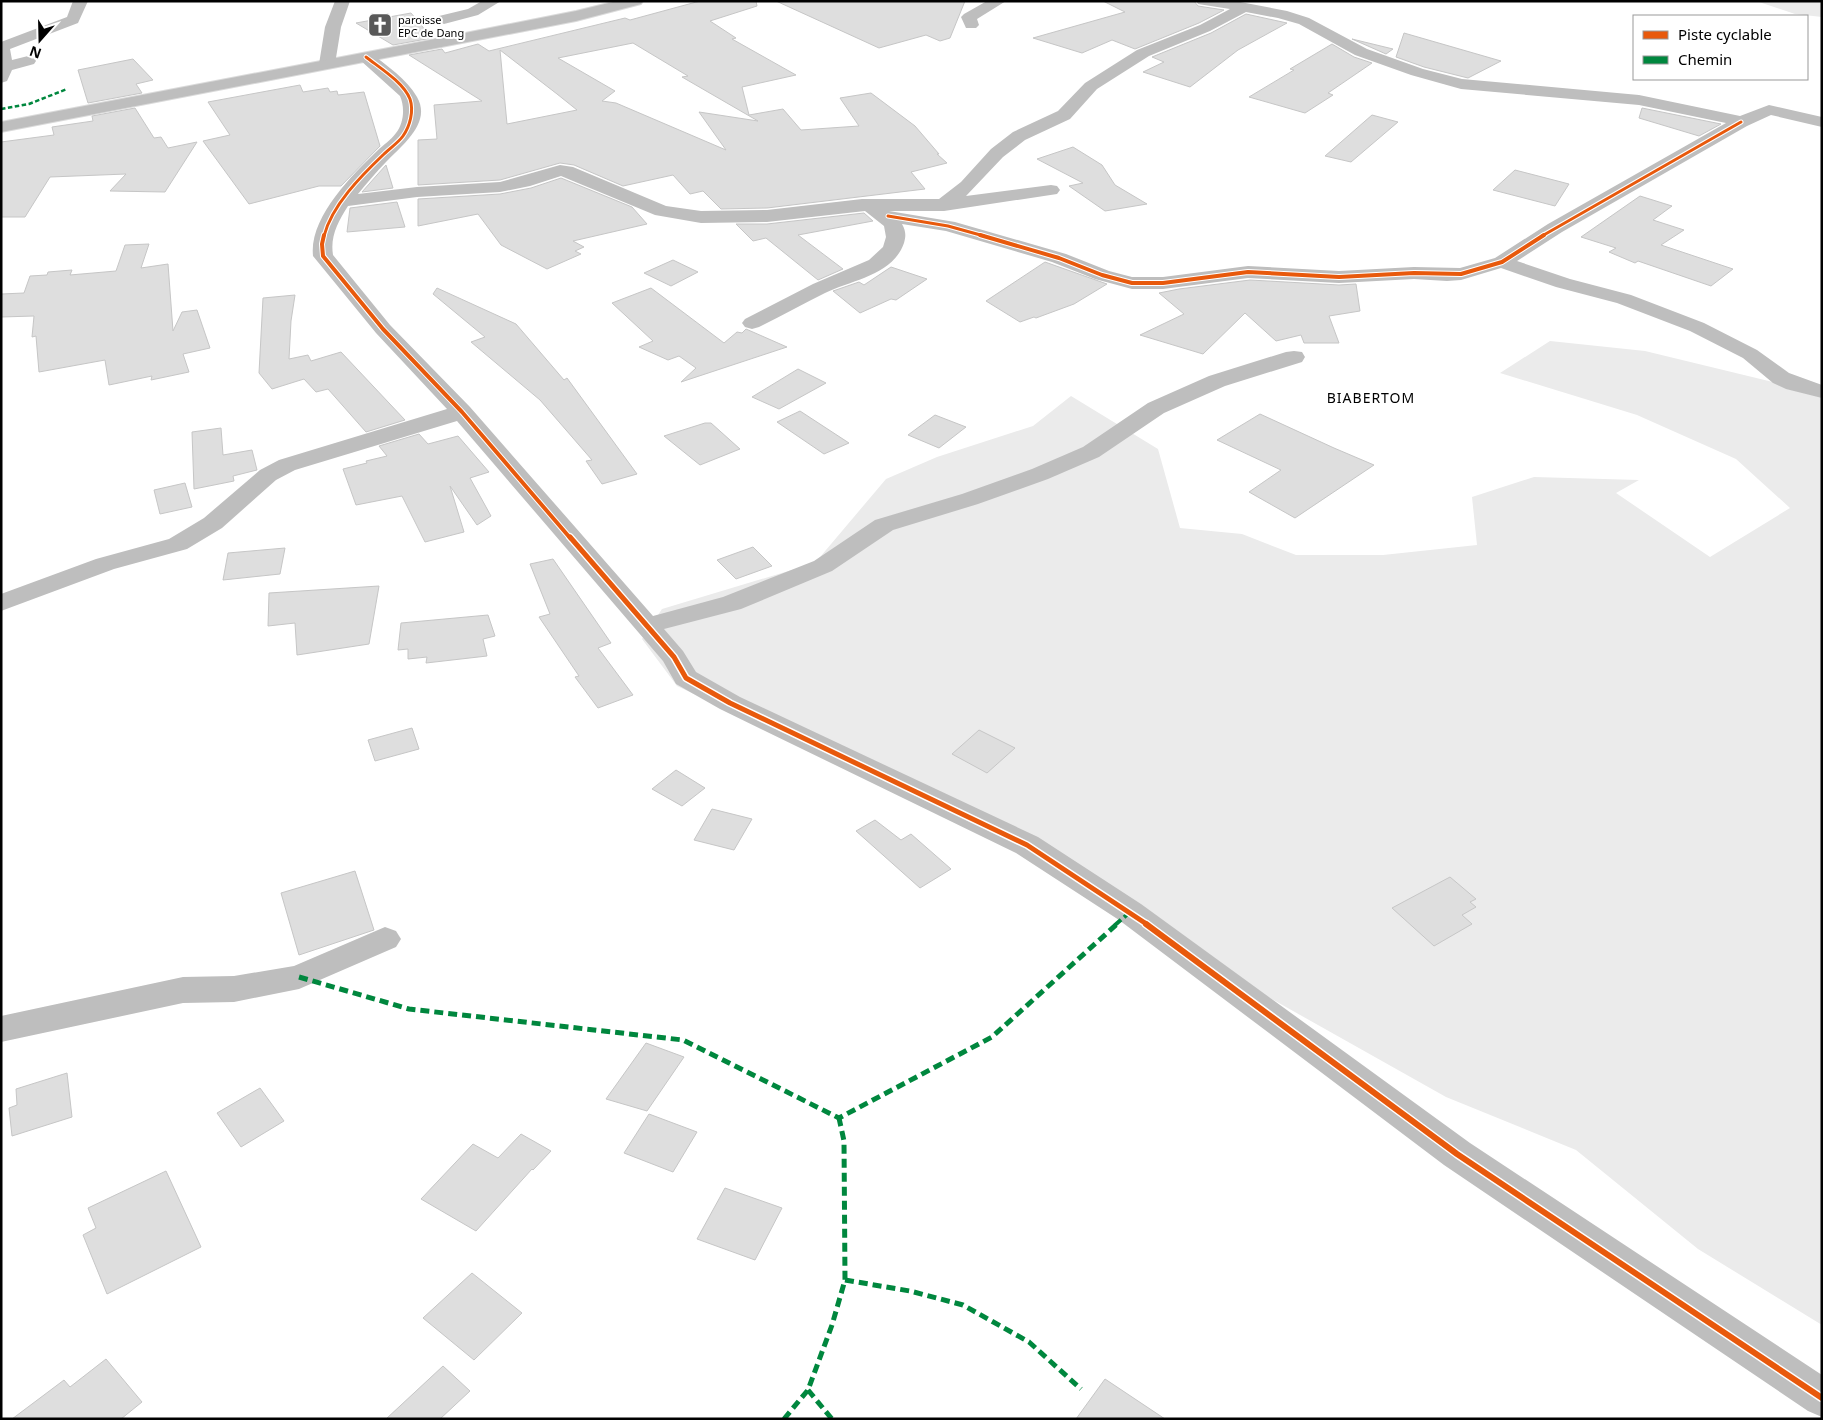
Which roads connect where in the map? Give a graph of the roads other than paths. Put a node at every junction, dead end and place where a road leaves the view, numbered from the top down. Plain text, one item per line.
1 (81, 1) edge
2 (343, 1) edge
3 (494, 1) edge
4 (636, 1) edge
5 (999, 1) edge
6 (1212, 2) edge
7 (1243, 6) junction
8 (444, 19) dead end
9 (971, 25) dead end
10 (366, 57) junction
11 (28, 60) dead end
12 (327, 64) junction
13 (3, 72) edge
14 (1741, 122) junction
15 (1822, 122) edge
16 (1, 127) edge
17 (1051, 190) dead end
18 (344, 201) junction
19 (862, 205) junction
20 (944, 205) junction
21 (888, 216) junction
22 (1502, 262) junction
23 (752, 323) dead end
24 (1294, 357) dead end
25 (1822, 392) edge
26 (462, 412) junction
27 (1, 603) edge
28 (646, 626) junction
29 (385, 939) dead end
30 (1, 1029) edge
31 (1822, 1398) edge

1 - 13 street
2 - 12 street
3 - 8 street
4 - 10 street
5 - 9 street
6 - 7 street
7 - 14 street
7 - 20 street
10 - 12 street
10 - 18 street
11 - 13 street
12 - 16 street
14 - 15 street
14 - 22 street
17 - 20 street
18 - 19 street
18 - 26 street
19 - 20 street
19 - 21 street
21 - 22 street
21 - 23 street
22 - 25 street
24 - 28 street
26 - 27 street
26 - 28 street
28 - 31 street
29 - 30 street

